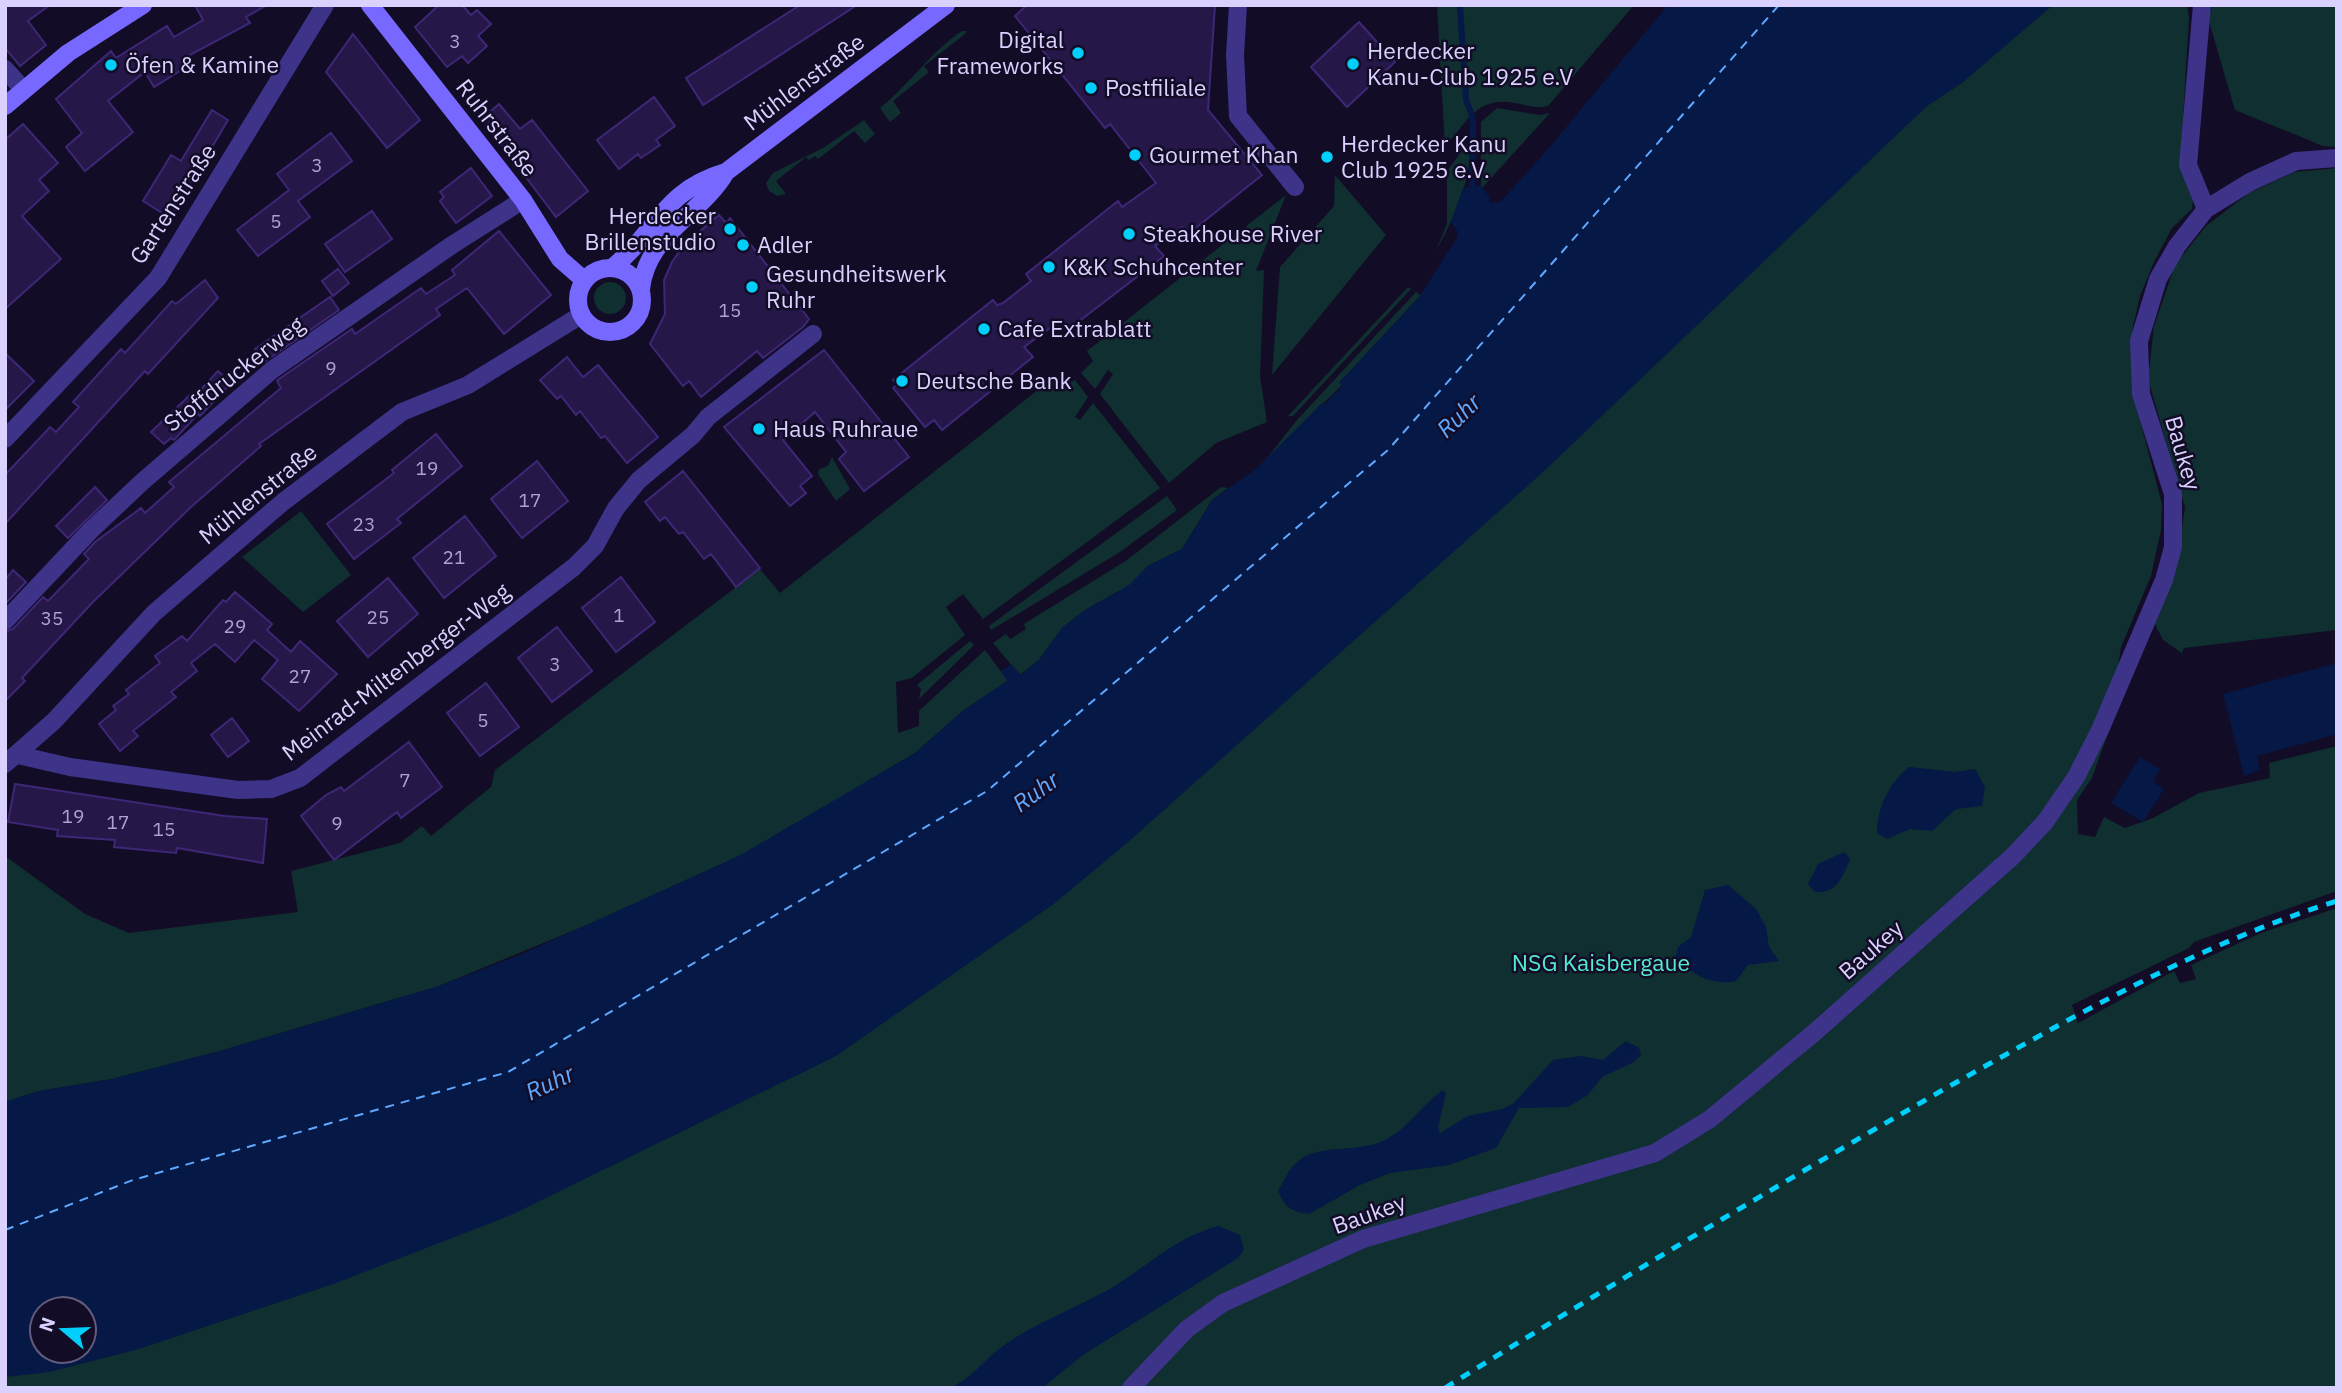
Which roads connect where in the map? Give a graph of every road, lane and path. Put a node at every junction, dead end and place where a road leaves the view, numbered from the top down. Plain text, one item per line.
1 (143, 5) edge
2 (325, 5) edge
3 (370, 5) edge
4 (946, 5) edge
5 (1238, 5) edge
6 (2202, 5) edge
7 (5, 69) edge
8 (23, 89) junction
9 (5, 106) edge
10 (2337, 158) edge
11 (726, 172) junction
12 (1295, 187) dead end
13 (523, 200) junction
14 (2206, 209) junction
15 (613, 267) junction
16 (584, 280) junction
17 (641, 289) junction
18 (581, 315) junction
19 (813, 334) dead end
20 (5, 439) edge
21 (5, 621) edge
22 (11, 760) edge
23 (1131, 1388) edge

1 - 8 main road
2 - 20 street, Gartenstraße
3 - 13 main road, Ruhrstraße
4 - 11 main road, Mühlenstraße
5 - 12 street
6 - 14 street
7 - 8 street
8 - 9 main road
10 - 14 street, Baukey
11 - 15 main road, Mühlenstraße
11 - 17 main road, Mühlenstraße
13 - 16 main road, Ruhrstraße
13 - 21 street, Stoffdruckerweg
14 - 23 street, Baukey
15 - 16 main road, Mühlenstraße
15 - 17 main road
16 - 18 main road
17 - 18 main road, Mühlenstraße
18 - 22 street, Mühlenstraße
19 - 22 street, Meinrad-Miltenberger-Weg

